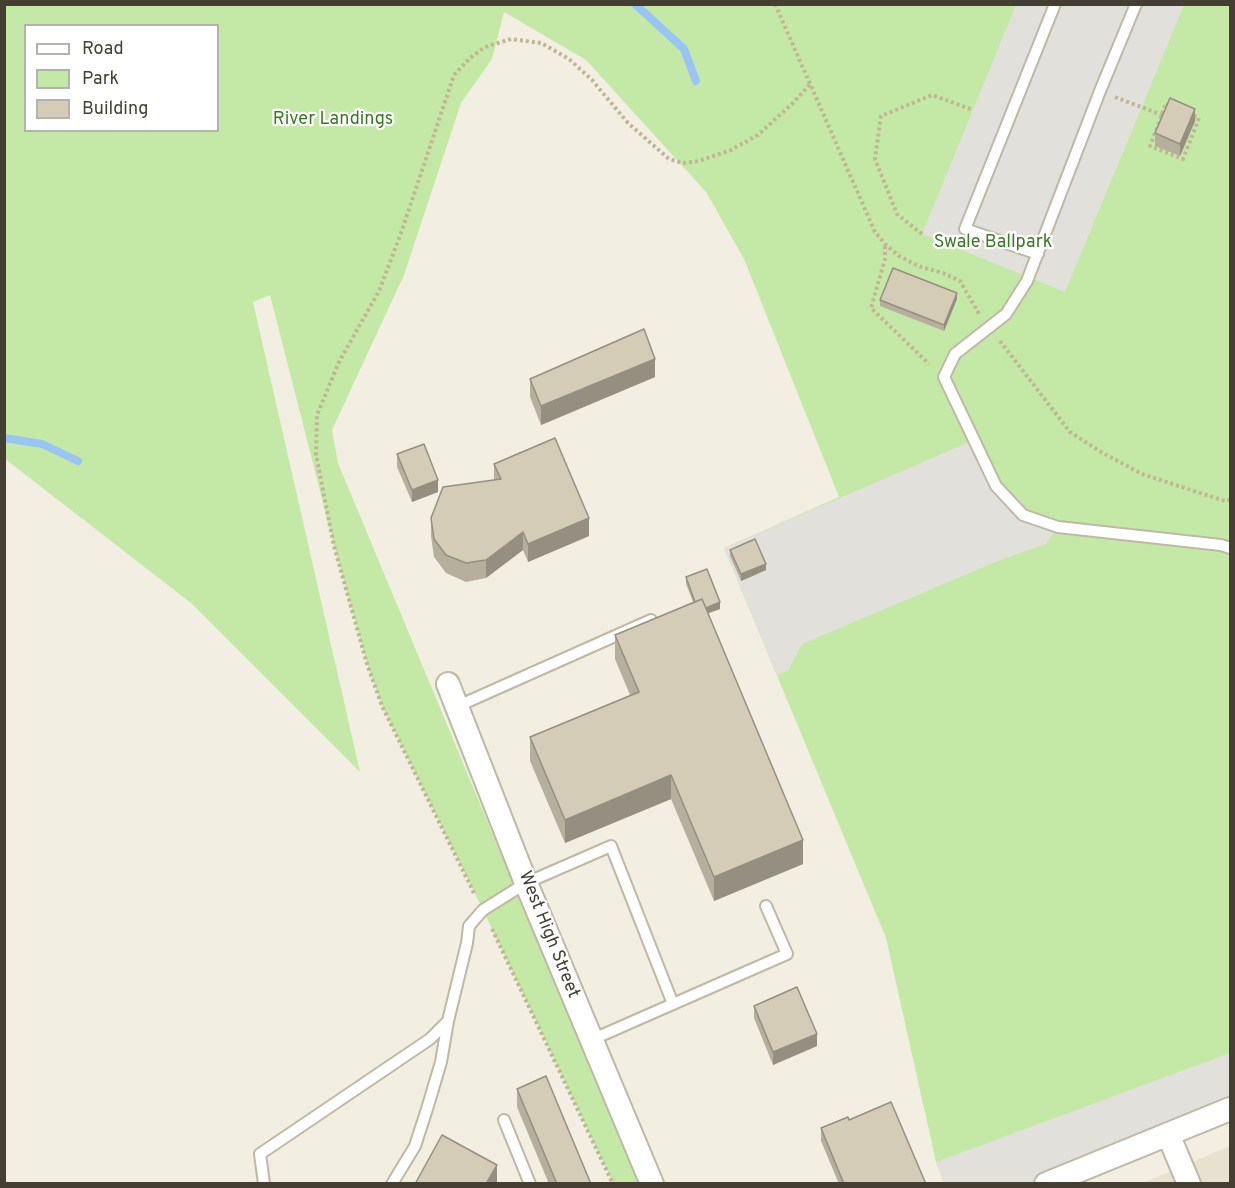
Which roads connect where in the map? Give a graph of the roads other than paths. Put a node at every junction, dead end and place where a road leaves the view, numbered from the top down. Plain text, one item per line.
1 (1054, 4) edge
2 (1136, 4) edge
3 (1038, 254) junction
4 (1230, 548) edge
5 (651, 620) edge
6 (448, 684) dead end
7 (458, 706) junction
8 (526, 883) junction
9 (766, 906) dead end
10 (673, 1004) junction
11 (448, 1021) junction
12 (591, 1040) junction
13 (1230, 1109) edge
14 (504, 1120) dead end
15 (1168, 1134) junction
16 (264, 1184) edge
17 (392, 1184) edge
18 (530, 1184) edge
19 (652, 1184) edge
20 (1046, 1184) edge
21 (1189, 1184) edge

1 - 3 lane
2 - 3 lane
3 - 4 lane
5 - 7 lane
6 - 7 street, West High Street
7 - 8 street, West High Street
8 - 10 lane
8 - 11 lane
8 - 12 street, West High Street
9 - 10 lane
10 - 12 lane
11 - 16 lane
11 - 17 lane
12 - 19 street, West High Street
13 - 15 street
14 - 18 lane
15 - 20 street
15 - 21 street

